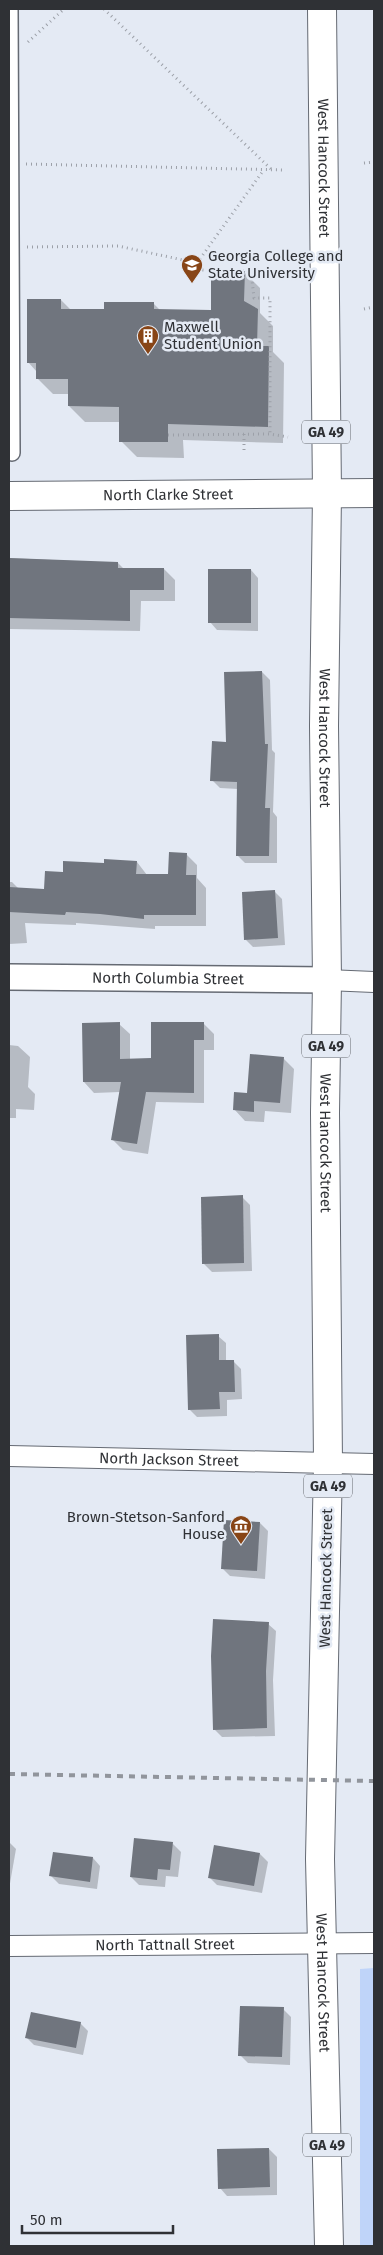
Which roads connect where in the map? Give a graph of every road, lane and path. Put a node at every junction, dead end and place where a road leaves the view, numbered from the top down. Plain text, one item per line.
1 (10, 9) edge
2 (64, 9) edge
3 (104, 9) edge
4 (322, 9) edge
5 (10, 58) junction
6 (374, 162) edge
7 (364, 163) dead end
8 (10, 164) edge
9 (263, 170) junction
10 (272, 170) junction
11 (285, 170) dead end
12 (11, 248) junction
13 (198, 263) junction
14 (374, 307) edge
15 (364, 309) dead end
16 (244, 434) junction
17 (270, 434) junction
18 (168, 435) dead end
19 (288, 438) dead end
20 (244, 450) dead end
21 (12, 453) dead end
22 (374, 493) edge
23 (327, 494) junction
24 (9, 496) edge
25 (9, 977) edge
26 (328, 980) junction
27 (374, 982) edge
28 (9, 1456) edge
29 (328, 1463) junction
30 (374, 1464) edge
31 (374, 1943) edge
32 (323, 1944) junction
33 (9, 1946) edge
34 (329, 2246) edge

1 - 5 street
2 - 5 path
3 - 10 path
4 - 23 main road, West Hancock Street / GA 49
5 - 8 street
6 - 7 path
8 - 9 path
8 - 12 street
9 - 10 path
9 - 13 path
10 - 11 path
12 - 13 path
12 - 21 street
13 - 17 path
14 - 15 path
16 - 17 path
16 - 18 path
16 - 20 path
17 - 19 path
22 - 23 main road, North Clarke Street
23 - 24 main road, North Clarke Street
23 - 26 main road, West Hancock Street / GA 49
25 - 26 street, North Columbia Street
26 - 27 street
26 - 29 main road, West Hancock Street / GA 49
28 - 29 street, North Jackson Street
29 - 30 street, North Jackson Street
29 - 32 main road, West Hancock Street / GA 49
31 - 32 street, North Tattnall Street
32 - 33 street, North Tattnall Street
32 - 34 main road, West Hancock Street / GA 49

